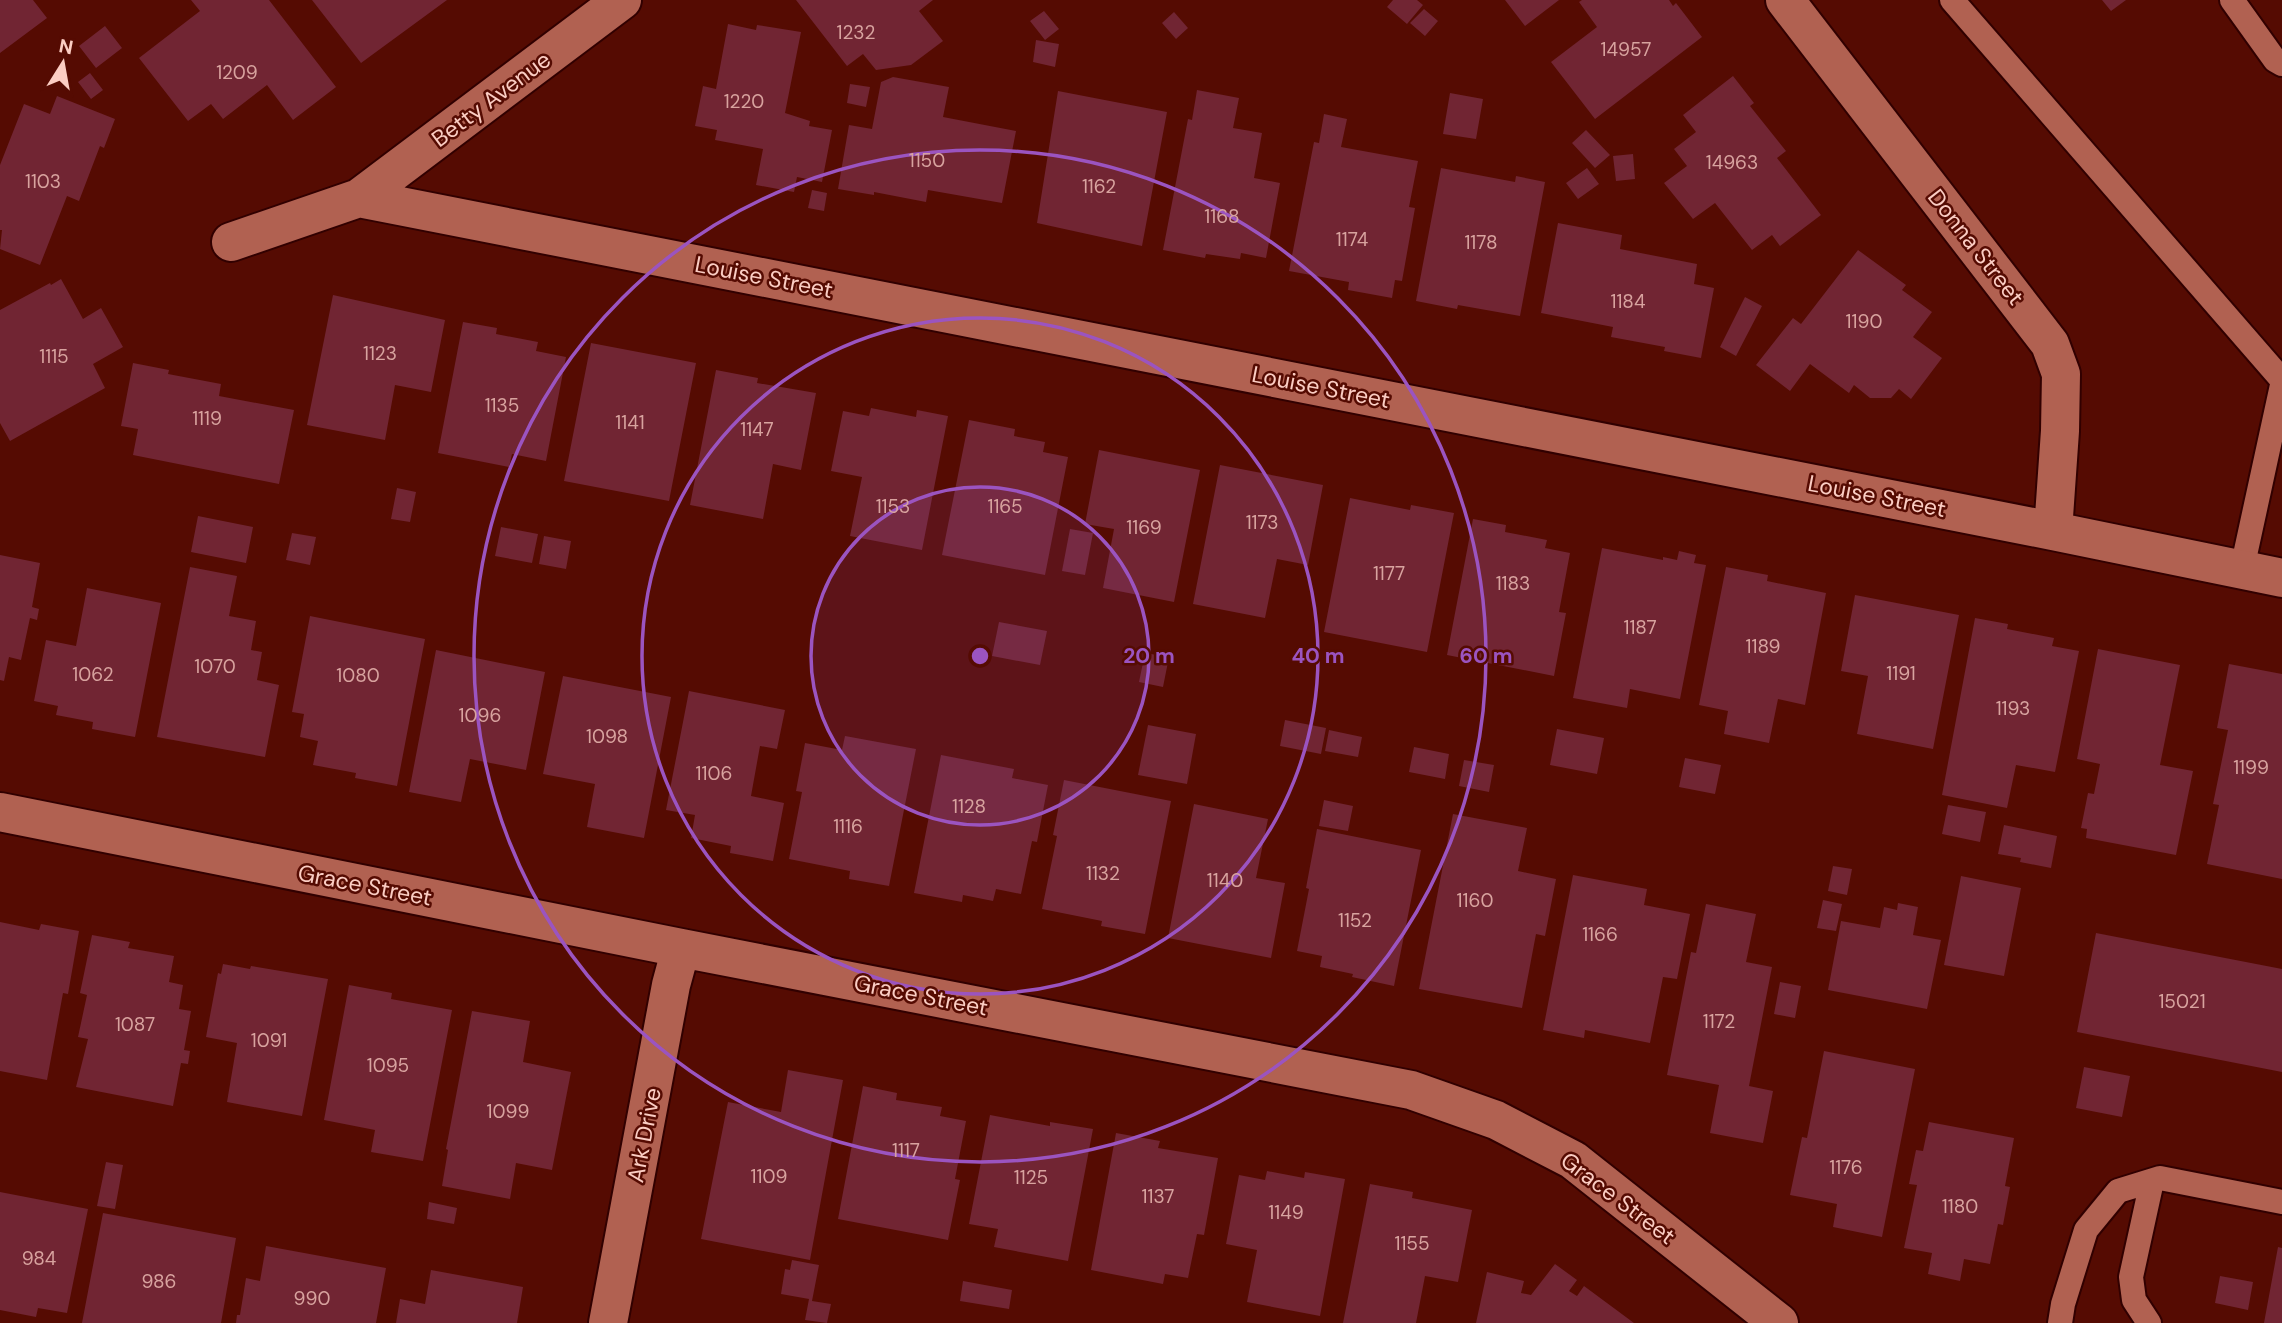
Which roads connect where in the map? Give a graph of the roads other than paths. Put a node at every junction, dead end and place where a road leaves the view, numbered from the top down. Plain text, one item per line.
1 (622, 0) edge
2 (1785, 0) edge
3 (1952, 0) edge
4 (2232, 0) edge
5 (2282, 64) edge
6 (359, 198) junction
7 (231, 242) dead end
8 (2282, 382) edge
9 (2053, 531) junction
10 (2242, 569) junction
11 (2282, 578) edge
12 (0, 812) edge
13 (681, 948) junction
14 (2152, 1181) junction
15 (2282, 1202) edge
16 (608, 1323) edge
17 (1779, 1323) edge
18 (2060, 1323) edge
19 (2149, 1323) edge

1 - 6 street, Betty Avenue
2 - 9 street, Donna Street
3 - 8 lane
4 - 5 lane
6 - 7 street
6 - 9 street, Louise Street
8 - 10 lane
9 - 10 street, Louise Street
10 - 11 street, Louise Street
12 - 13 street, Grace Street
13 - 16 street, Ark Drive
13 - 17 street, Grace Street
14 - 15 lane
14 - 18 lane
14 - 19 lane

